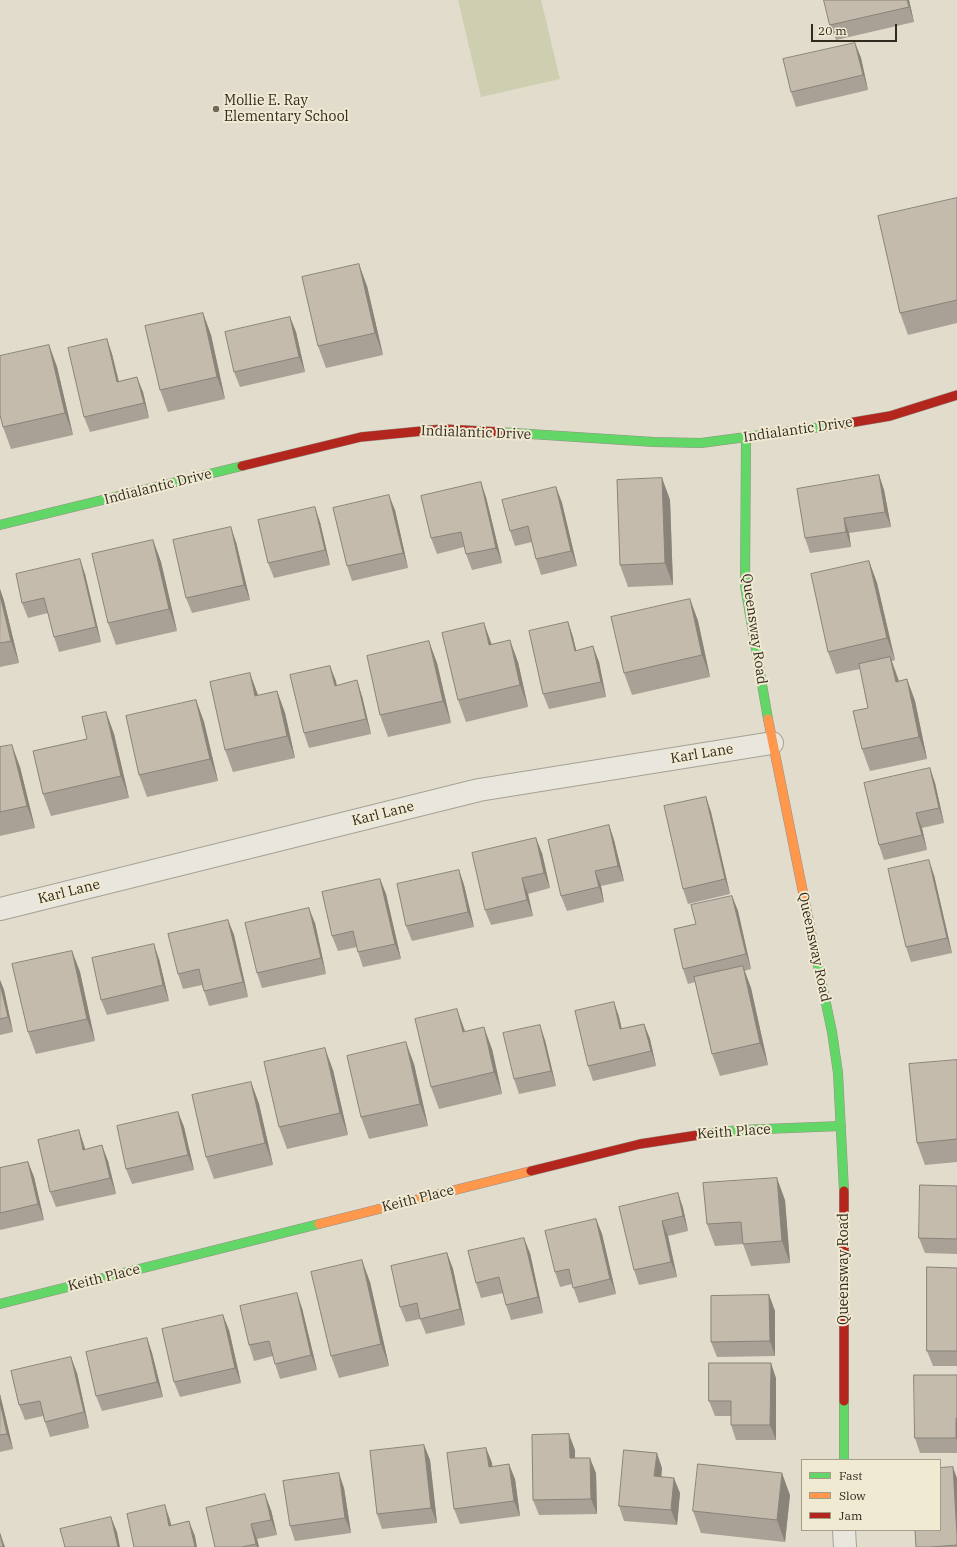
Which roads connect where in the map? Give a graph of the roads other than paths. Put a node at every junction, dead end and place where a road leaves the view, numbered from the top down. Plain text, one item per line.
1 (957, 395) edge
2 (746, 438) junction
3 (0, 525) edge
4 (772, 743) junction
5 (0, 909) edge
6 (841, 1126) junction
7 (0, 1304) edge
8 (844, 1459) edge
9 (844, 1531) edge
10 (844, 1547) edge

1 - 2 street, Indialantic Drive
2 - 3 street, Indialantic Drive
2 - 4 street, Queensway Road
4 - 5 street, Karl Lane
4 - 6 street, Queensway Road
6 - 7 street, Keith Place
6 - 8 street, Queensway Road
9 - 10 street

